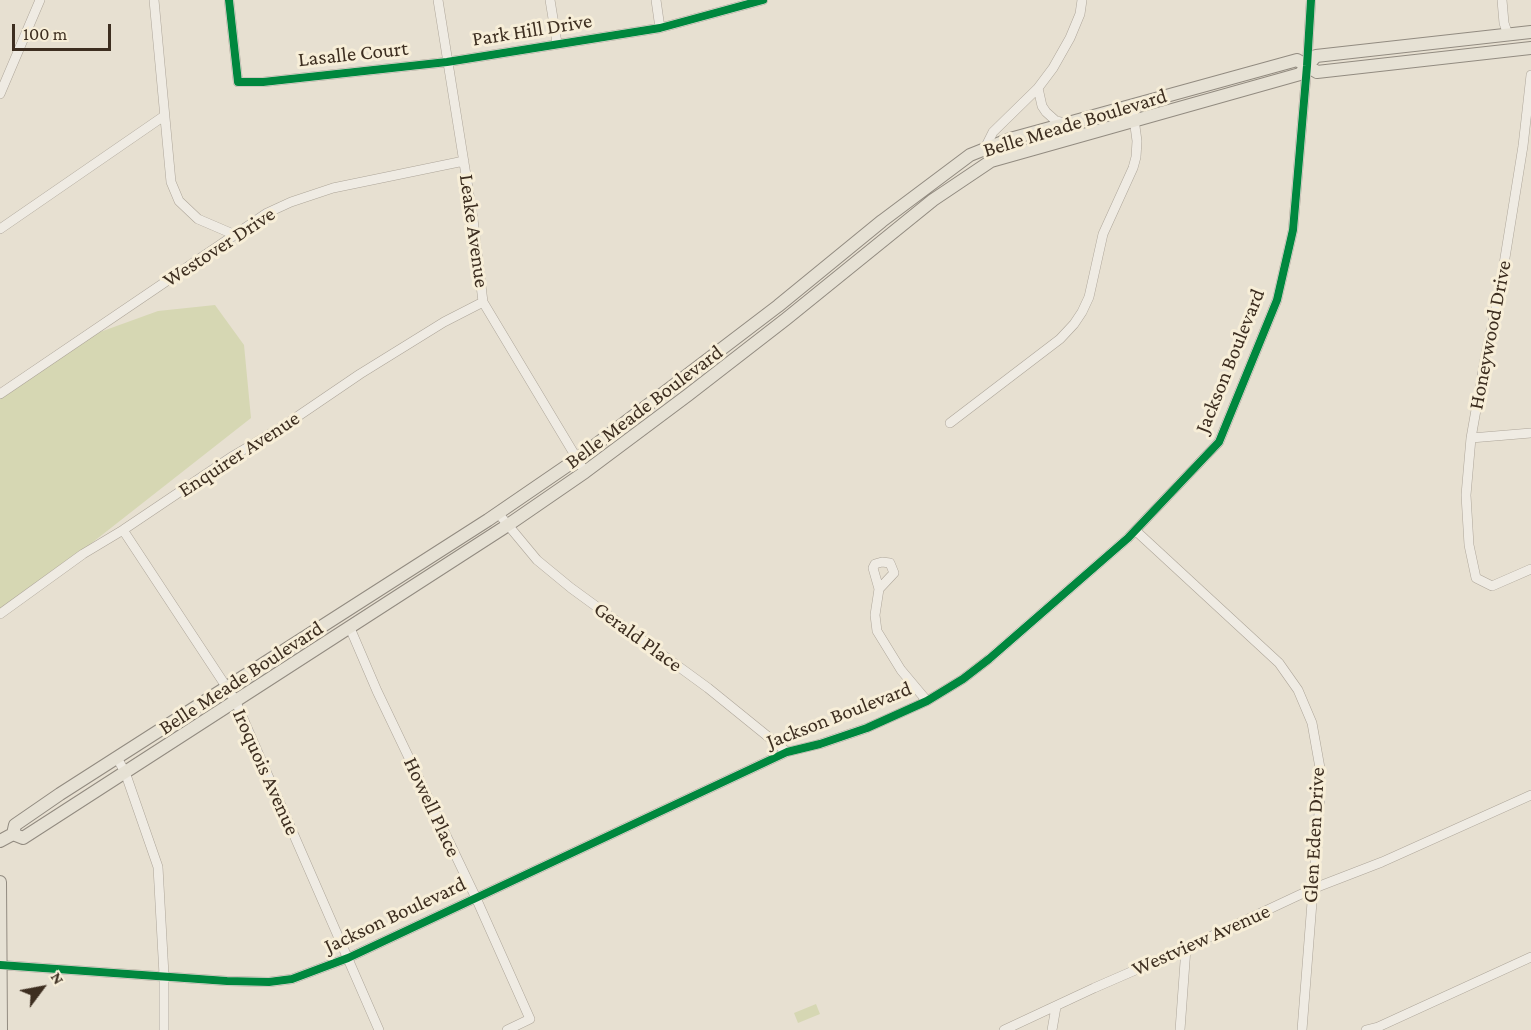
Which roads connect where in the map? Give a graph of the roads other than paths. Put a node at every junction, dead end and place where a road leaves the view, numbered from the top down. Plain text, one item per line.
1 (40, 0) edge
2 (154, 0) edge
3 (229, 0) edge
4 (438, 0) edge
5 (550, 0) edge
6 (656, 0) edge
7 (763, 0) edge
8 (1082, 0) edge
9 (1311, 0) edge
10 (1502, 0) edge
11 (660, 28) junction
12 (1530, 34) edge
13 (1508, 35) junction
14 (557, 43) junction
15 (1531, 48) edge
16 (1510, 50) junction
17 (447, 63) junction
18 (1307, 66) junction
19 (1531, 75) edge
20 (1204, 84) junction
21 (1038, 88) junction
22 (0, 94) edge
23 (1208, 100) junction
24 (1132, 104) junction
25 (164, 116) junction
26 (1135, 120) junction
27 (1067, 123) junction
28 (1070, 137) junction
29 (985, 148) junction
30 (464, 161) junction
31 (991, 161) junction
32 (0, 229) edge
33 (233, 234) junction
34 (483, 302) junction
35 (736, 338) junction
36 (745, 351) junction
37 (699, 366) junction
38 (709, 378) junction
39 (0, 394) edge
40 (950, 423) dead end
41 (1531, 433) edge
42 (1471, 438) junction
43 (577, 459) junction
44 (585, 472) junction
45 (498, 513) junction
46 (508, 525) junction
47 (123, 530) junction
48 (1136, 531) junction
49 (1531, 569) edge
50 (879, 589) dead end
51 (0, 614) edge
52 (340, 614) junction
53 (350, 628) junction
54 (226, 687) junction
55 (235, 700) junction
56 (927, 701) junction
57 (787, 752) junction
58 (117, 758) junction
59 (125, 772) junction
60 (1531, 795) edge
61 (13, 834) junction
62 (0, 841) edge
63 (0, 882) edge
64 (1312, 889) junction
65 (476, 898) junction
66 (1186, 948) junction
67 (1531, 957) edge
68 (348, 958) junction
69 (1, 965) edge
70 (164, 975) junction
71 (1056, 1007) junction
72 (2, 1030) edge
73 (164, 1030) edge
74 (379, 1030) edge
75 (507, 1030) edge
76 (1004, 1030) edge
77 (1052, 1030) edge
78 (1180, 1030) edge
79 (1302, 1030) edge
80 (1366, 1030) edge

1 - 22 street
2 - 25 street
3 - 17 street, Lasalle Court
4 - 17 street, Leake Avenue
5 - 14 street
6 - 11 street
7 - 11 street, Park Hill Drive
8 - 21 street
9 - 18 street, Jackson Boulevard
10 - 13 street
11 - 14 street, Park Hill Drive
12 - 13 main road, Belle Meade Boulevard
13 - 16 main road
13 - 18 main road, Belle Meade Boulevard
14 - 17 street, Park Hill Drive
15 - 16 main road, Belle Meade Boulevard
16 - 18 main road, Belle Meade Boulevard
17 - 30 street, Leake Avenue
18 - 20 main road, Belle Meade Boulevard
18 - 23 main road, Belle Meade Boulevard
18 - 48 street, Jackson Boulevard
19 - 42 street, Honeywood Drive
20 - 23 main road
20 - 24 main road, Belle Meade Boulevard
21 - 27 street
21 - 29 street
23 - 26 main road, Belle Meade Boulevard
24 - 26 street
24 - 27 main road, Belle Meade Boulevard
25 - 32 street
25 - 33 street
26 - 28 main road, Belle Meade Boulevard
26 - 40 street
27 - 28 main road
27 - 29 main road, Belle Meade Boulevard
28 - 31 main road, Belle Meade Boulevard
29 - 31 main road
29 - 35 main road, Belle Meade Boulevard
30 - 33 street, Westover Drive
30 - 34 street, Leake Avenue
31 - 36 main road, Belle Meade Boulevard
33 - 39 street, Westover Drive
34 - 43 street, Leake Avenue
34 - 47 street, Enquirer Avenue
35 - 36 main road
35 - 37 main road, Belle Meade Boulevard
36 - 38 main road, Belle Meade Boulevard
37 - 38 main road
37 - 43 main road, Belle Meade Boulevard
38 - 44 main road, Belle Meade Boulevard
41 - 42 street
42 - 49 street, Honeywood Drive
43 - 44 street, Leake Avenue
43 - 45 main road, Belle Meade Boulevard
44 - 46 main road, Belle Meade Boulevard
45 - 46 street, Gerald Place
45 - 52 main road, Belle Meade Boulevard
46 - 53 main road, Belle Meade Boulevard
46 - 57 street, Gerald Place
47 - 51 street, Enquirer Avenue
47 - 54 street, Iroquois Avenue
48 - 56 street, Jackson Boulevard
48 - 64 street, Glen Eden Drive
50 - 56 street
52 - 53 main road
52 - 54 main road, Belle Meade Boulevard
53 - 55 main road, Belle Meade Boulevard
53 - 65 street, Howell Place
54 - 55 street, Iroquois Avenue
54 - 58 main road, Belle Meade Boulevard
55 - 59 main road, Belle Meade Boulevard
55 - 68 street, Iroquois Avenue
56 - 57 street, Jackson Boulevard
57 - 65 street, Jackson Boulevard
58 - 59 street
58 - 61 main road, Belle Meade Boulevard
59 - 61 main road, Belle Meade Boulevard
59 - 70 street
60 - 64 street, Westview Avenue
61 - 62 main road, Belle Meade Boulevard
63 - 69 main road
64 - 66 street, Westview Avenue
64 - 79 street, Glen Eden Drive
65 - 68 street, Jackson Boulevard
65 - 75 street, Howell Place
66 - 71 street, Westview Avenue
66 - 78 street
67 - 80 street
68 - 70 street, Jackson Boulevard
68 - 74 street, Iroquois Avenue
69 - 70 street, Jackson Boulevard
69 - 72 main road
70 - 73 street
71 - 76 street, Westview Avenue
71 - 77 street

